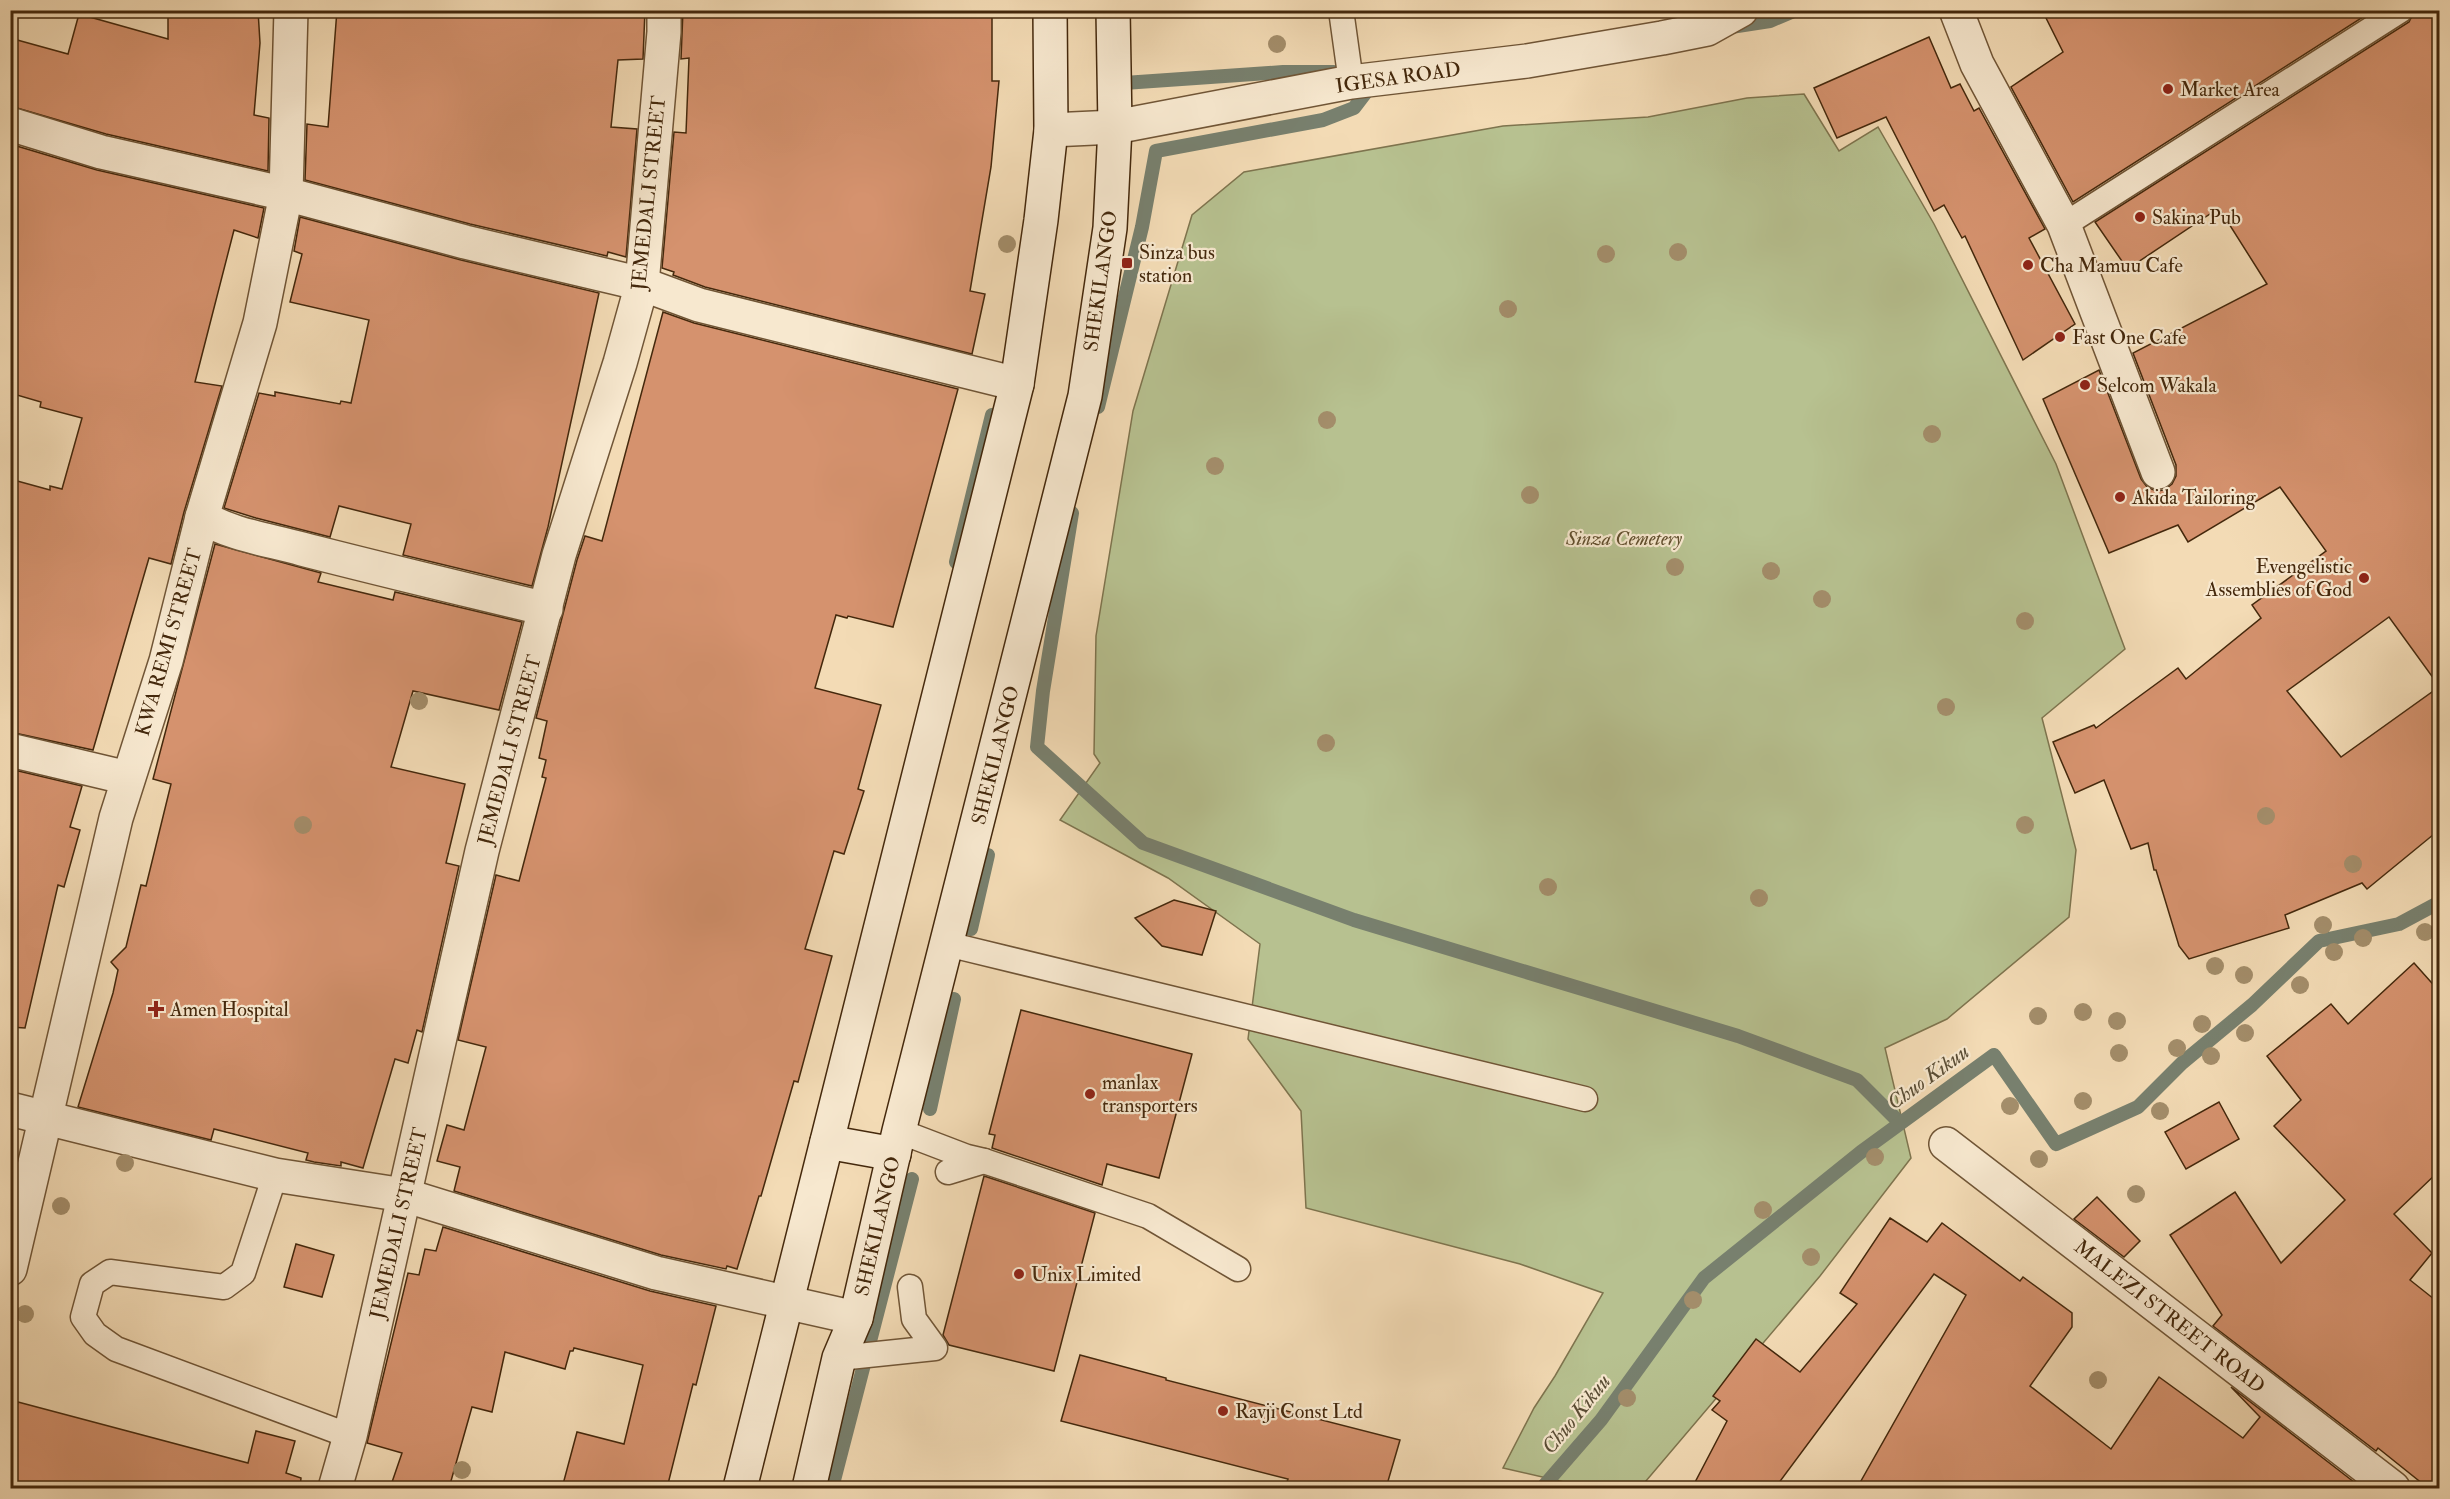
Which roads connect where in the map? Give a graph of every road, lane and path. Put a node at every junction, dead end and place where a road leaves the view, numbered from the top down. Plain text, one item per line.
1 (291, 10) edge
2 (664, 10) edge
3 (1050, 10) edge
4 (1113, 10) edge
5 (1341, 10) edge
6 (1741, 10) edge
7 (1956, 10) edge
8 (2401, 10) edge
9 (1351, 82) junction
10 (10, 124) edge
11 (1115, 126) junction
12 (1051, 130) junction
13 (286, 194) junction
14 (2064, 225) junction
15 (642, 284) junction
16 (1017, 384) junction
17 (2158, 472) dead end
18 (202, 517) junction
19 (546, 609) junction
20 (10, 750) edge
21 (128, 778) junction
22 (947, 944) junction
23 (1586, 1099) dead end
24 (10, 1109) edge
25 (47, 1118) junction
26 (827, 1142) junction
27 (896, 1143) junction
28 (1946, 1144) dead end
29 (984, 1161) junction
30 (948, 1172) dead end
31 (275, 1175) junction
32 (404, 1195) junction
33 (10, 1269) edge
34 (1238, 1269) dead end
35 (910, 1287) dead end
36 (788, 1304) junction
37 (856, 1318) junction
38 (839, 1358) junction
39 (350, 1436) junction
40 (335, 1488) edge
41 (740, 1488) edge
42 (809, 1488) edge
43 (2393, 1488) edge

1 - 13 street, KWA REMI STREET
2 - 15 street, JEMEDALI STREET
3 - 12 street
4 - 11 street, SHEKILANGO
5 - 9 lane
6 - 9 street, IGESA ROAD
7 - 14 street
8 - 14 lane
9 - 11 street, IGESA ROAD
10 - 13 street
11 - 12 street, IGESA ROAD
11 - 22 street, SHEKILANGO
12 - 16 street
13 - 15 street
13 - 18 street, KWA REMI STREET
14 - 17 street
15 - 16 street
15 - 19 street, JEMEDALI STREET
16 - 26 street
18 - 19 street
18 - 21 street, KWA REMI STREET
19 - 32 street, JEMEDALI STREET
20 - 21 street
21 - 25 street, KWA REMI STREET
22 - 23 lane
22 - 27 street, SHEKILANGO
24 - 25 street
25 - 31 street
25 - 33 street, KWA REMI STREET
26 - 27 street
26 - 36 street
27 - 29 lane
27 - 37 street, SHEKILANGO
28 - 43 street, MALEZI STREET ROAD
29 - 30 lane
29 - 34 lane
31 - 32 street
31 - 39 lane
32 - 36 street
32 - 39 street, JEMEDALI STREET
35 - 38 lane
36 - 37 street
36 - 41 street
37 - 38 street, SHEKILANGO
38 - 42 street, SHEKILANGO
39 - 40 street, JEMEDALI STREET

